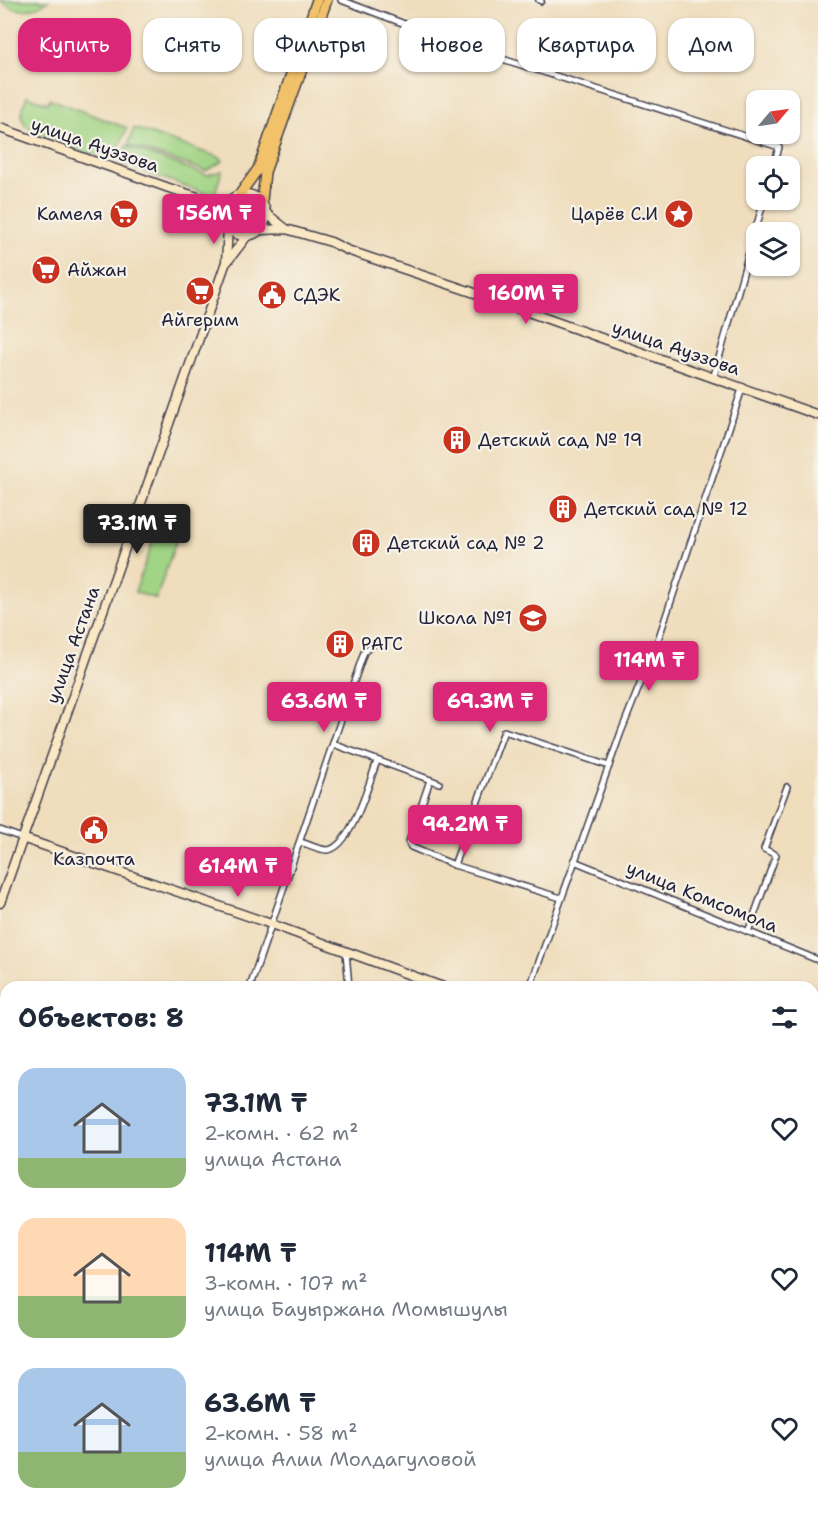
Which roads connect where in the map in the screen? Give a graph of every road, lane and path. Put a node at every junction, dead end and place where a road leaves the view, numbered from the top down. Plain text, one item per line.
1 (316, 0) edge
2 (327, 0) edge
3 (341, 0) edge
4 (0, 128) edge
5 (777, 156) edge
6 (240, 194) junction
7 (229, 201) junction
8 (262, 201) junction
9 (214, 202) junction
10 (761, 210) edge
11 (267, 214) junction
12 (224, 217) junction
13 (228, 228) junction
14 (286, 229) junction
15 (261, 230) junction
16 (247, 236) junction
17 (226, 262) junction
18 (714, 379) junction
19 (742, 389) junction
20 (818, 415) edge
21 (375, 643) dead end
22 (333, 744) junction
23 (377, 761) junction
24 (609, 766) junction
25 (430, 780) junction
26 (439, 783) dead end
27 (787, 787) dead end
28 (0, 830) edge
29 (22, 838) junction
30 (300, 842) junction
31 (574, 861) junction
32 (454, 865) junction
33 (561, 898) junction
34 (0, 903) edge
35 (271, 924) junction
36 (748, 932) junction
37 (346, 952) junction
38 (818, 960) edge
39 (252, 981) edge
40 (348, 981) edge
41 (426, 981) edge
42 (532, 981) edge

1 - 6 main road
2 - 8 main road
3 - 5 street
4 - 9 street, улица Ауэзова
6 - 7 street
6 - 8 street
7 - 9 street
7 - 12 street
8 - 11 street
9 - 12 street
10 - 18 street
11 - 14 street
11 - 15 street
12 - 13 street
13 - 16 street
13 - 17 street
14 - 15 street
14 - 18 street, улица Ауэзова
15 - 16 street
16 - 17 street
17 - 29 street, улица Астана
18 - 19 street, улица Ауэзова
19 - 20 street, улица Ауэзова
19 - 24 street
21 - 22 street
22 - 23 street
22 - 30 street
23 - 25 street
23 - 30 street
24 - 31 street
24 - 32 street
25 - 26 street
25 - 32 street
27 - 36 street
28 - 29 street
29 - 34 street, улица Астана
29 - 35 street
30 - 35 street
31 - 33 street
31 - 36 street, улица Комсомола
32 - 33 street
33 - 42 street
35 - 37 street
35 - 39 street
36 - 38 street, улица Комсомола
37 - 40 street
37 - 41 street

